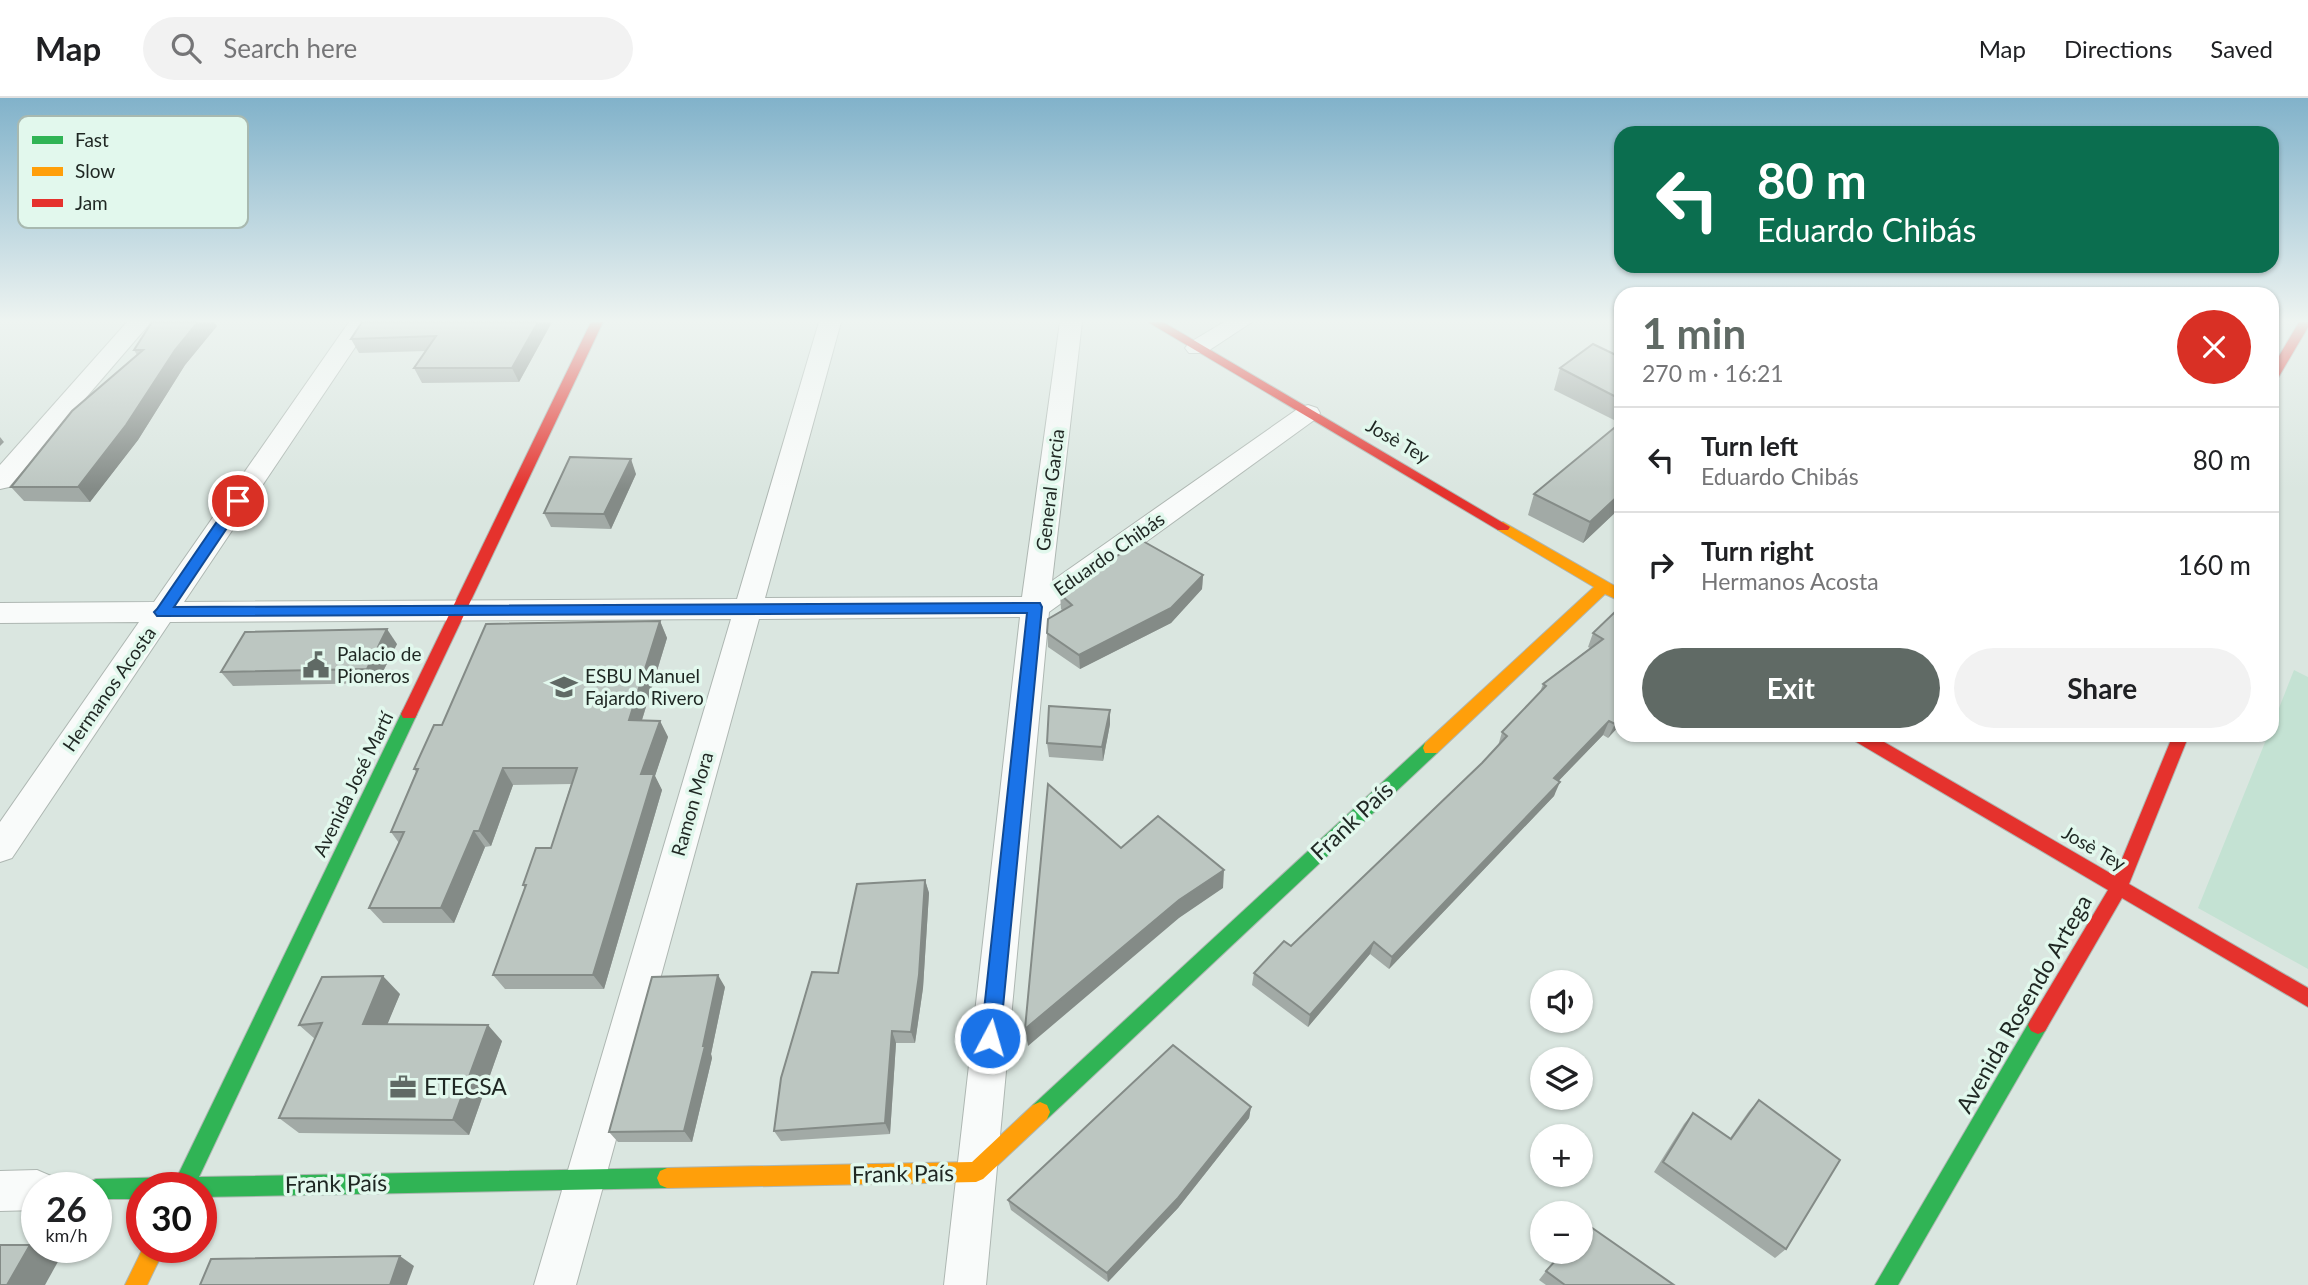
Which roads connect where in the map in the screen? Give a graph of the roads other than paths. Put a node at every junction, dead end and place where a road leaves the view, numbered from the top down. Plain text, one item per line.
1 (91, 377) edge
2 (323, 377) edge
3 (571, 377) edge
4 (814, 377) edge
5 (1063, 377) edge
6 (1247, 377) edge
7 (1308, 413) junction
8 (0, 481) edge
9 (1604, 586) junction
10 (1614, 592) edge
11 (1035, 607) junction
12 (747, 609) junction
13 (459, 611) junction
14 (162, 612) junction
15 (0, 613) edge
16 (1871, 742) edge
17 (2177, 742) edge
18 (0, 848) edge
19 (2119, 887) junction
20 (2308, 998) edge
21 (191, 1172) edge
22 (976, 1172) junction
23 (585, 1179) junction
24 (217, 1187) edge
25 (21, 1190) edge
26 (0, 1191) edge
27 (147, 1263) edge
28 (136, 1285) edge
29 (555, 1285) edge
30 (965, 1285) edge
31 (1885, 1285) edge

1 - 8 street
2 - 14 street, Hermanos Acosta
3 - 13 street, Avenida José Martí
4 - 12 street, Ramon Mora
5 - 11 street, General Garcia
6 - 7 street, Josè Tey
7 - 9 street, Josè Tey
7 - 11 street, Eduardo Chibás
9 - 10 street, Josè Tey
9 - 22 street, Frank País
11 - 12 street, Eduardo Chibás
11 - 22 street, General Garcia
12 - 13 street, Eduardo Chibás
12 - 23 street, Ramon Mora
13 - 14 street, Eduardo Chibás
13 - 21 street, Avenida José Martí
14 - 15 street, Eduardo Chibás
14 - 18 street, Hermanos Acosta
16 - 19 street, Josè Tey
17 - 19 street, Avenida Rosendo Artega
19 - 20 street, Josè Tey
19 - 31 street, Avenida Rosendo Artega
22 - 23 street, Frank País
22 - 30 street, General Garcia
23 - 24 street, Frank País
23 - 29 street, Ramon Mora
25 - 26 street
27 - 28 street

